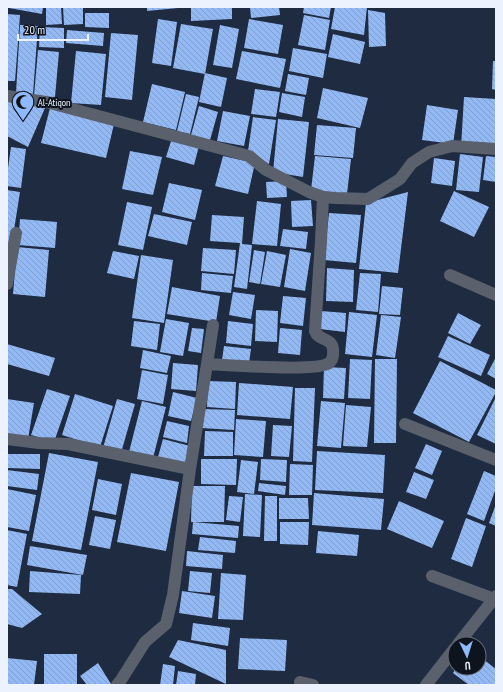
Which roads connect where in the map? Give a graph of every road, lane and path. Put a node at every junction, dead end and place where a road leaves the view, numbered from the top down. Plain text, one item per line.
1 (7, 96) edge
2 (496, 149) edge
3 (323, 197) junction
4 (16, 233) dead end
5 (450, 275) dead end
6 (7, 284) edge
7 (496, 295) edge
8 (213, 325) dead end
9 (207, 364) junction
10 (405, 424) dead end
11 (7, 439) edge
12 (496, 460) edge
13 (190, 469) junction
14 (432, 576) dead end
15 (495, 597) edge
16 (464, 636) edge
17 (447, 658) edge
18 (300, 682) dead end
19 (117, 685) edge
20 (313, 685) edge
21 (426, 685) edge

1 - 3 street
2 - 3 street
3 - 9 street
4 - 6 street
5 - 7 street
8 - 9 street
9 - 13 street
10 - 12 street
11 - 13 street
13 - 19 street
14 - 15 street
15 - 16 street
17 - 21 street
18 - 20 street

